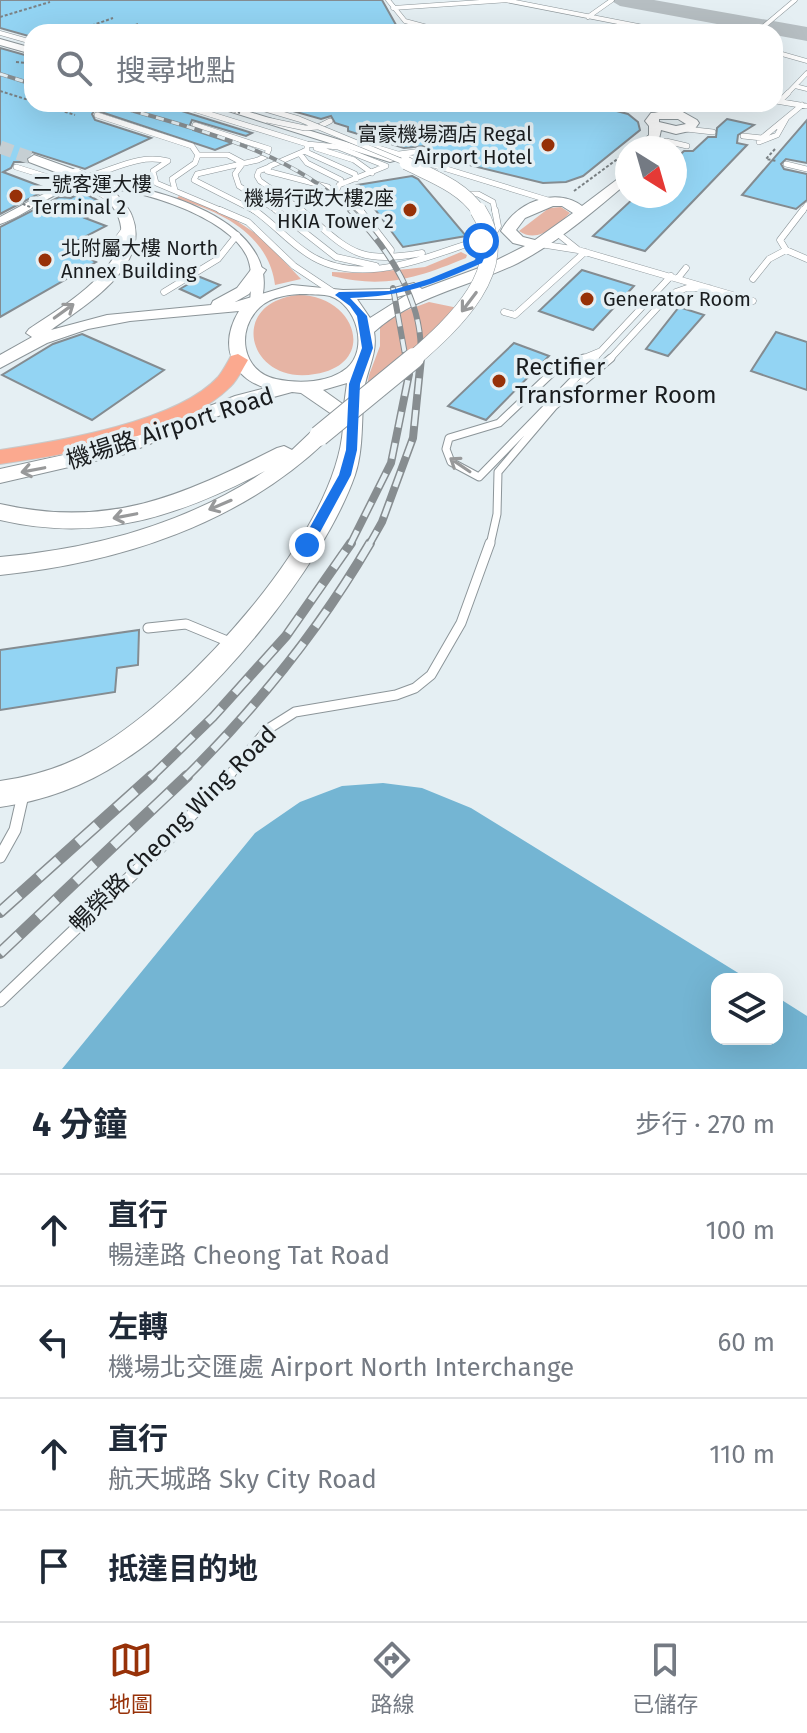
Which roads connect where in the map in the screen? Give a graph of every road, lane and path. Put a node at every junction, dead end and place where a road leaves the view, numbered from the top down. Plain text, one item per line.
1 (388, 0) edge
2 (507, 0) edge
3 (612, 0) edge
4 (795, 0) edge
5 (50, 2) edge
6 (393, 8) junction
7 (0, 17) edge
8 (588, 17) junction
9 (113, 18) dead end
10 (96, 24) edge
11 (409, 24) edge
12 (626, 24) edge
13 (766, 24) edge
14 (0, 33) edge
15 (24, 40) edge
16 (0, 42) edge
17 (24, 49) edge
18 (783, 54) edge
19 (807, 61) edge
20 (16, 62) dead end
21 (24, 65) edge
22 (807, 73) edge
23 (795, 86) junction
24 (807, 89) edge
25 (0, 91) edge
26 (783, 96) edge
27 (24, 98) edge
28 (783, 102) edge
29 (804, 105) edge
30 (66, 112) edge
31 (203, 112) edge
32 (241, 112) edge
33 (272, 112) edge
34 (634, 112) edge
35 (663, 112) edge
36 (670, 113) junction
37 (75, 115) dead end
38 (97, 115) dead end
39 (263, 118) junction
40 (653, 122) junction
41 (195, 125) dead end
42 (685, 126) junction
43 (318, 127) junction
44 (335, 133) junction
45 (655, 136) edge
46 (672, 136) edge
47 (742, 137) dead end
48 (307, 144) junction
49 (302, 153) junction
50 (450, 153) dead end
51 (198, 155) junction
52 (459, 155) dead end
53 (400, 158) junction
54 (34, 161) joint
55 (615, 161) edge
56 (786, 164) dead end
57 (270, 166) junction
58 (239, 168) junction
59 (448, 168) junction
60 (807, 169) edge
61 (615, 170) edge
62 (372, 173) junction
63 (96, 176) junction
64 (356, 179) junction
65 (341, 184) junction
66 (77, 185) junction
67 (615, 186) edge
68 (178, 191) junction
69 (336, 192) junction
70 (144, 193) junction
71 (109, 194) junction
72 (562, 198) junction
73 (166, 200) junction
74 (18, 202) dead end
75 (807, 205) edge
76 (35, 209) dead end
77 (582, 214) junction
78 (0, 221) edge
79 (128, 221) junction
80 (557, 233) junction
81 (237, 235) junction
82 (514, 238) junction
83 (476, 241) junction
84 (485, 245) junction
85 (538, 245) junction
86 (452, 249) junction
87 (786, 250) junction
88 (581, 251) junction
89 (107, 254) dead end
90 (390, 256) junction
91 (807, 259) edge
92 (478, 261) junction
93 (380, 267) junction
94 (686, 268) dead end
95 (258, 270) junction
96 (674, 277) junction
97 (753, 279) dead end
98 (709, 288) junction
99 (164, 292) dead end
100 (336, 294) junction
101 (753, 301) dead end
102 (256, 302) junction
103 (191, 311) junction
104 (504, 312) dead end
105 (366, 330) junction
106 (601, 351) junction
107 (0, 355) edge
108 (238, 360) junction
109 (0, 363) edge
110 (360, 366) junction
111 (299, 388) junction
112 (351, 426) junction
113 (0, 457) edge
114 (281, 462) junction
115 (0, 476) edge
116 (8, 514) edge
117 (0, 566) edge
118 (148, 628) dead end
119 (232, 643) junction
120 (12, 792) edge
121 (0, 857) edge
122 (0, 1001) edge

1 - 6 lane
2 - 6 lane
2 - 8 lane
3 - 8 lane
4 - 13 lane
5 - 7 path
6 - 11 lane
8 - 12 lane
9 - 10 path
14 - 15 lane
16 - 17 street
18 - 19 lane
20 - 21 path
22 - 23 lane
23 - 24 lane
23 - 26 lane
25 - 27 path
28 - 29 lane
29 - 47 lane
30 - 37 path
31 - 48 lane
32 - 39 street, bridge
33 - 43 lane, bridge
34 - 40 street
35 - 36 street
36 - 40 street
36 - 42 street
38 - 51 lane
39 - 43 lane, bridge
39 - 53 street, bridge
40 - 42 street
40 - 45 street
41 - 58 lane
42 - 42 lane
42 - 46 street
43 - 44 lane, bridge
43 - 44 lane, bridge
44 - 53 lane, bridge
48 - 49 lane
48 - 62 lane
48 - 62 lane
49 - 57 lane
49 - 64 lane
49 - 65 lane
50 - 52 path
51 - 58 lane
51 - 68 lane
53 - 59 lane
53 - 59 lane
53 -> 114 street, bridge
54 - 63 lane
54 - 71 street, bridge
55 - 72 path
56 - 60 lane
57 - 69 lane
57 - 90 lane
58 - 93 lane
58 - 93 lane
59 - 72 lane
61 - 72 street
62 - 64 lane
63 - 68 lane
63 - 70 lane
64 - 65 lane
65 - 69 lane
66 - 70 street
66 - 71 lane, bridge
66 - 78 street
67 - 77 street
68 - 73 lane
68 - 100 lane
69 - 90 lane
70 - 73 street
71 - 79 street
72 - 77 street
72 - 82 street
73 - 81 street
74 - 76 path, bridge
75 - 87 lane
77 - 80 street
79 - 89 lane
107 -> 79 street
80 - 85 street
80 - 88 lane
81 - 95 street
81 - 99 lane
82 - 85 street
82 - 92 street
83 - 84 lane
83 - 84 lane
83 - 86 lane
84 - 92 lane
85 - 88 lane
85 - 105 street
86 - 90 lane
86 - 93 lane
87 - 91 lane
87 - 97 lane
88 - 96 lane
88 - 104 lane
92 - 100 street
94 - 96 lane
95 - 102 street
95 - 103 street
96 - 98 lane
96 - 106 lane
98 - 101 lane
98 - 122 lane, 暢榮路 Cheong Wing Road
100 - 102 street
100 - 105 street
102 - 103 street
102 - 108 street
103 - 109 street
105 - 110 street
106 -> 106 lane
108 - 111 street
108 - 113 main road, 機場路 Airport Road
110 - 111 street
110 - 112 street
111 - 112 street
111 -> 115 street, 機場路 Airport Road
112 - 119 street
114 -> 116 street
114 -> 117 street
118 - 119 lane
119 - 120 street
120 - 121 lane

